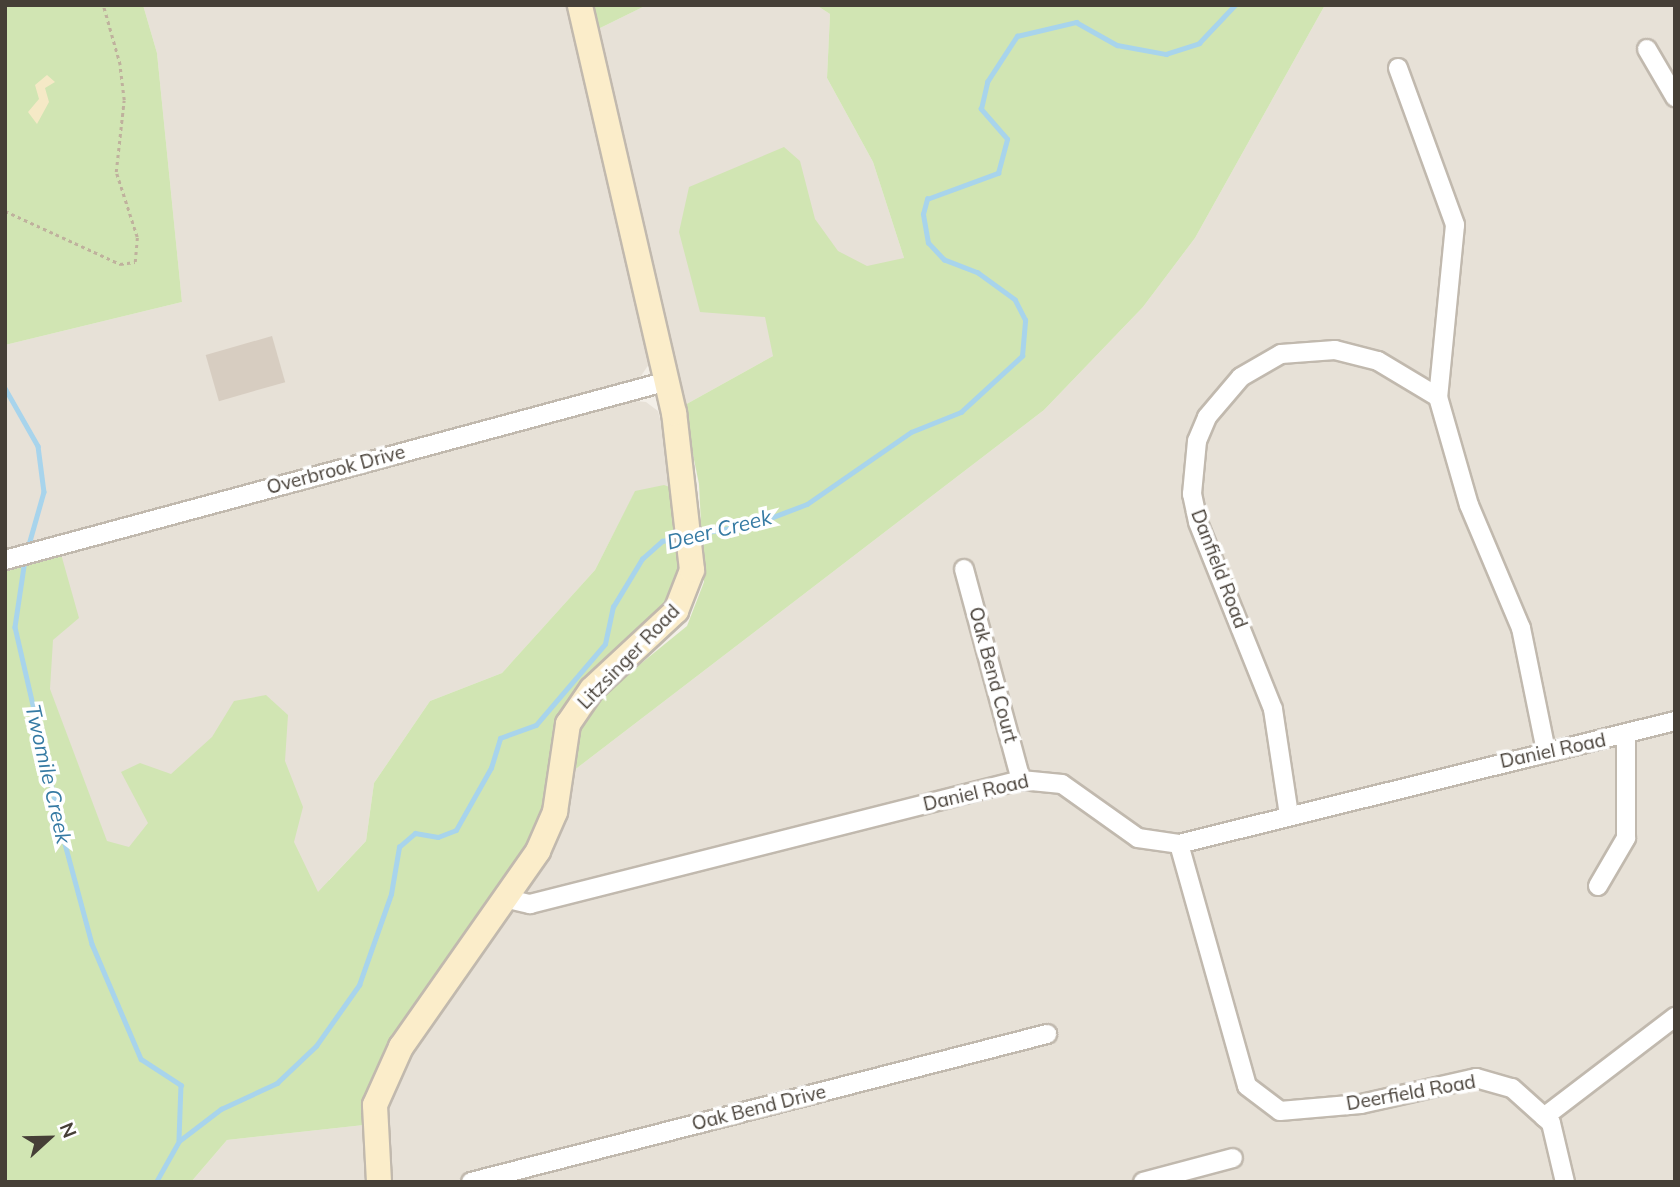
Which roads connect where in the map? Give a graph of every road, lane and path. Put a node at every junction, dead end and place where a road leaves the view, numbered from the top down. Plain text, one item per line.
1 (103, 5) edge
2 (580, 5) edge
3 (1647, 49) dead end
4 (1398, 68) dead end
5 (1675, 97) edge
6 (5, 211) edge
7 (668, 381) junction
8 (1437, 397) junction
9 (6, 560) edge
10 (964, 569) dead end
11 (1675, 721) edge
12 (1626, 736) junction
13 (1546, 751) junction
14 (1021, 780) junction
15 (1289, 815) junction
16 (1179, 844) junction
17 (1598, 886) dead end
18 (508, 899) junction
19 (1675, 1017) edge
20 (1047, 1034) dead end
21 (1544, 1117) junction
22 (1233, 1158) dead end
23 (379, 1182) edge
24 (471, 1182) edge
25 (1143, 1182) edge
26 (1565, 1182) edge

1 - 6 path
2 - 7 street, Litzsinger Road
3 - 5 street
4 - 8 street
7 - 9 street, Overbrook Drive
7 - 18 street, Litzsinger Road
8 - 13 street
8 - 15 street, Danfield Road
10 - 14 street, Oak Bend Court
11 - 12 street, Daniel Road
12 - 13 street, Daniel Road
12 - 17 street
13 - 15 street, Daniel Road
14 - 16 street, Daniel Road
14 - 18 street, Daniel Road
15 - 16 street, Daniel Road
16 - 21 street, Deerfield Road
18 - 23 street, Litzsinger Road
19 - 21 street
20 - 24 street, Oak Bend Drive
21 - 26 street, Deerfield Road
22 - 25 street

